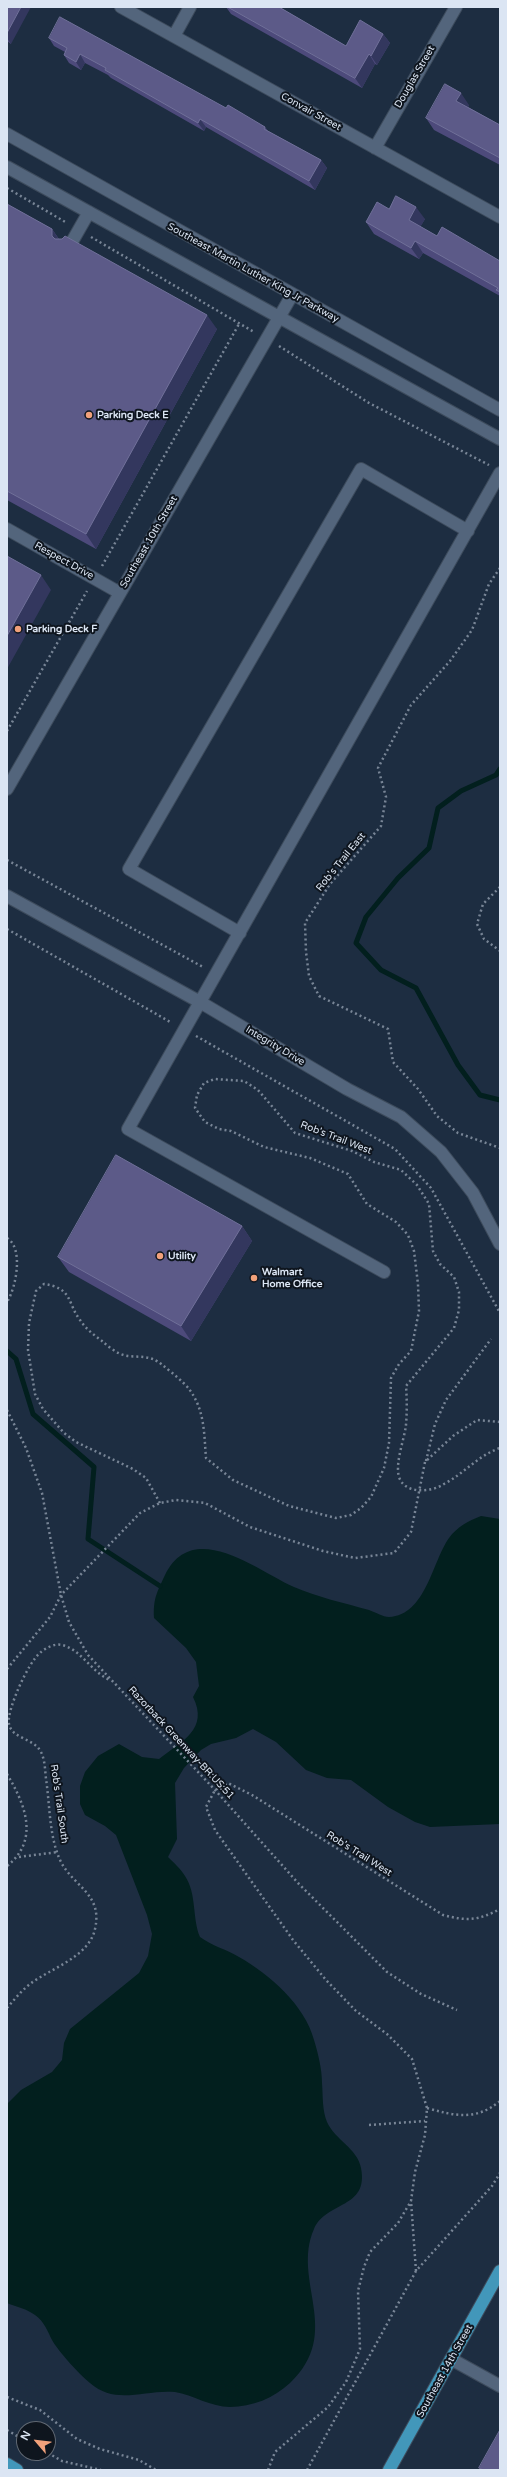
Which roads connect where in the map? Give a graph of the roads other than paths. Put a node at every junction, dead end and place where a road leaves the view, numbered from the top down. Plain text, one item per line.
1 (121, 7) edge
2 (190, 7) edge
3 (456, 7) edge
4 (174, 36) junction
5 (7, 134) edge
6 (375, 148) junction
7 (7, 167) edge
8 (89, 212) junction
9 (500, 217) edge
10 (69, 247) edge
11 (292, 295) junction
12 (279, 318) junction
13 (500, 410) edge
14 (500, 439) edge
15 (497, 470) edge
16 (7, 529) edge
17 (468, 531) junction
18 (120, 593) junction
19 (7, 789) edge
20 (7, 896) edge
21 (240, 933) junction
22 (200, 1002) junction
23 (500, 1244) edge
24 (384, 1272) dead end
25 (500, 2271) edge
26 (451, 2359) junction
27 (500, 2386) edge
28 (7, 2464) edge
29 (17, 2470) edge
30 (389, 2470) edge

1 - 4 street, Convair Street
2 - 4 street
3 - 6 street, Douglas Street
4 - 6 street, Convair Street
5 - 11 street, Southeast Martin Luther King Jr Parkway
6 - 9 street, Convair Street
7 - 8 street
8 - 10 street
8 - 12 street
11 - 12 street, Southeast 10th Street
11 - 13 street, Southeast Martin Luther King Jr Parkway
12 - 14 street
12 - 18 street, Southeast 10th Street
15 - 17 street
16 - 18 street, Respect Drive
17 - 21 street
17 - 21 street
18 - 19 street, Southeast 10th Street
20 - 22 street, Integrity Drive
21 - 22 street
22 - 23 street, Integrity Drive
22 - 24 street
25 - 26 main road, Southeast 14th Street
26 - 27 street
26 - 30 main road, Southeast 14th Street
28 - 29 main road

